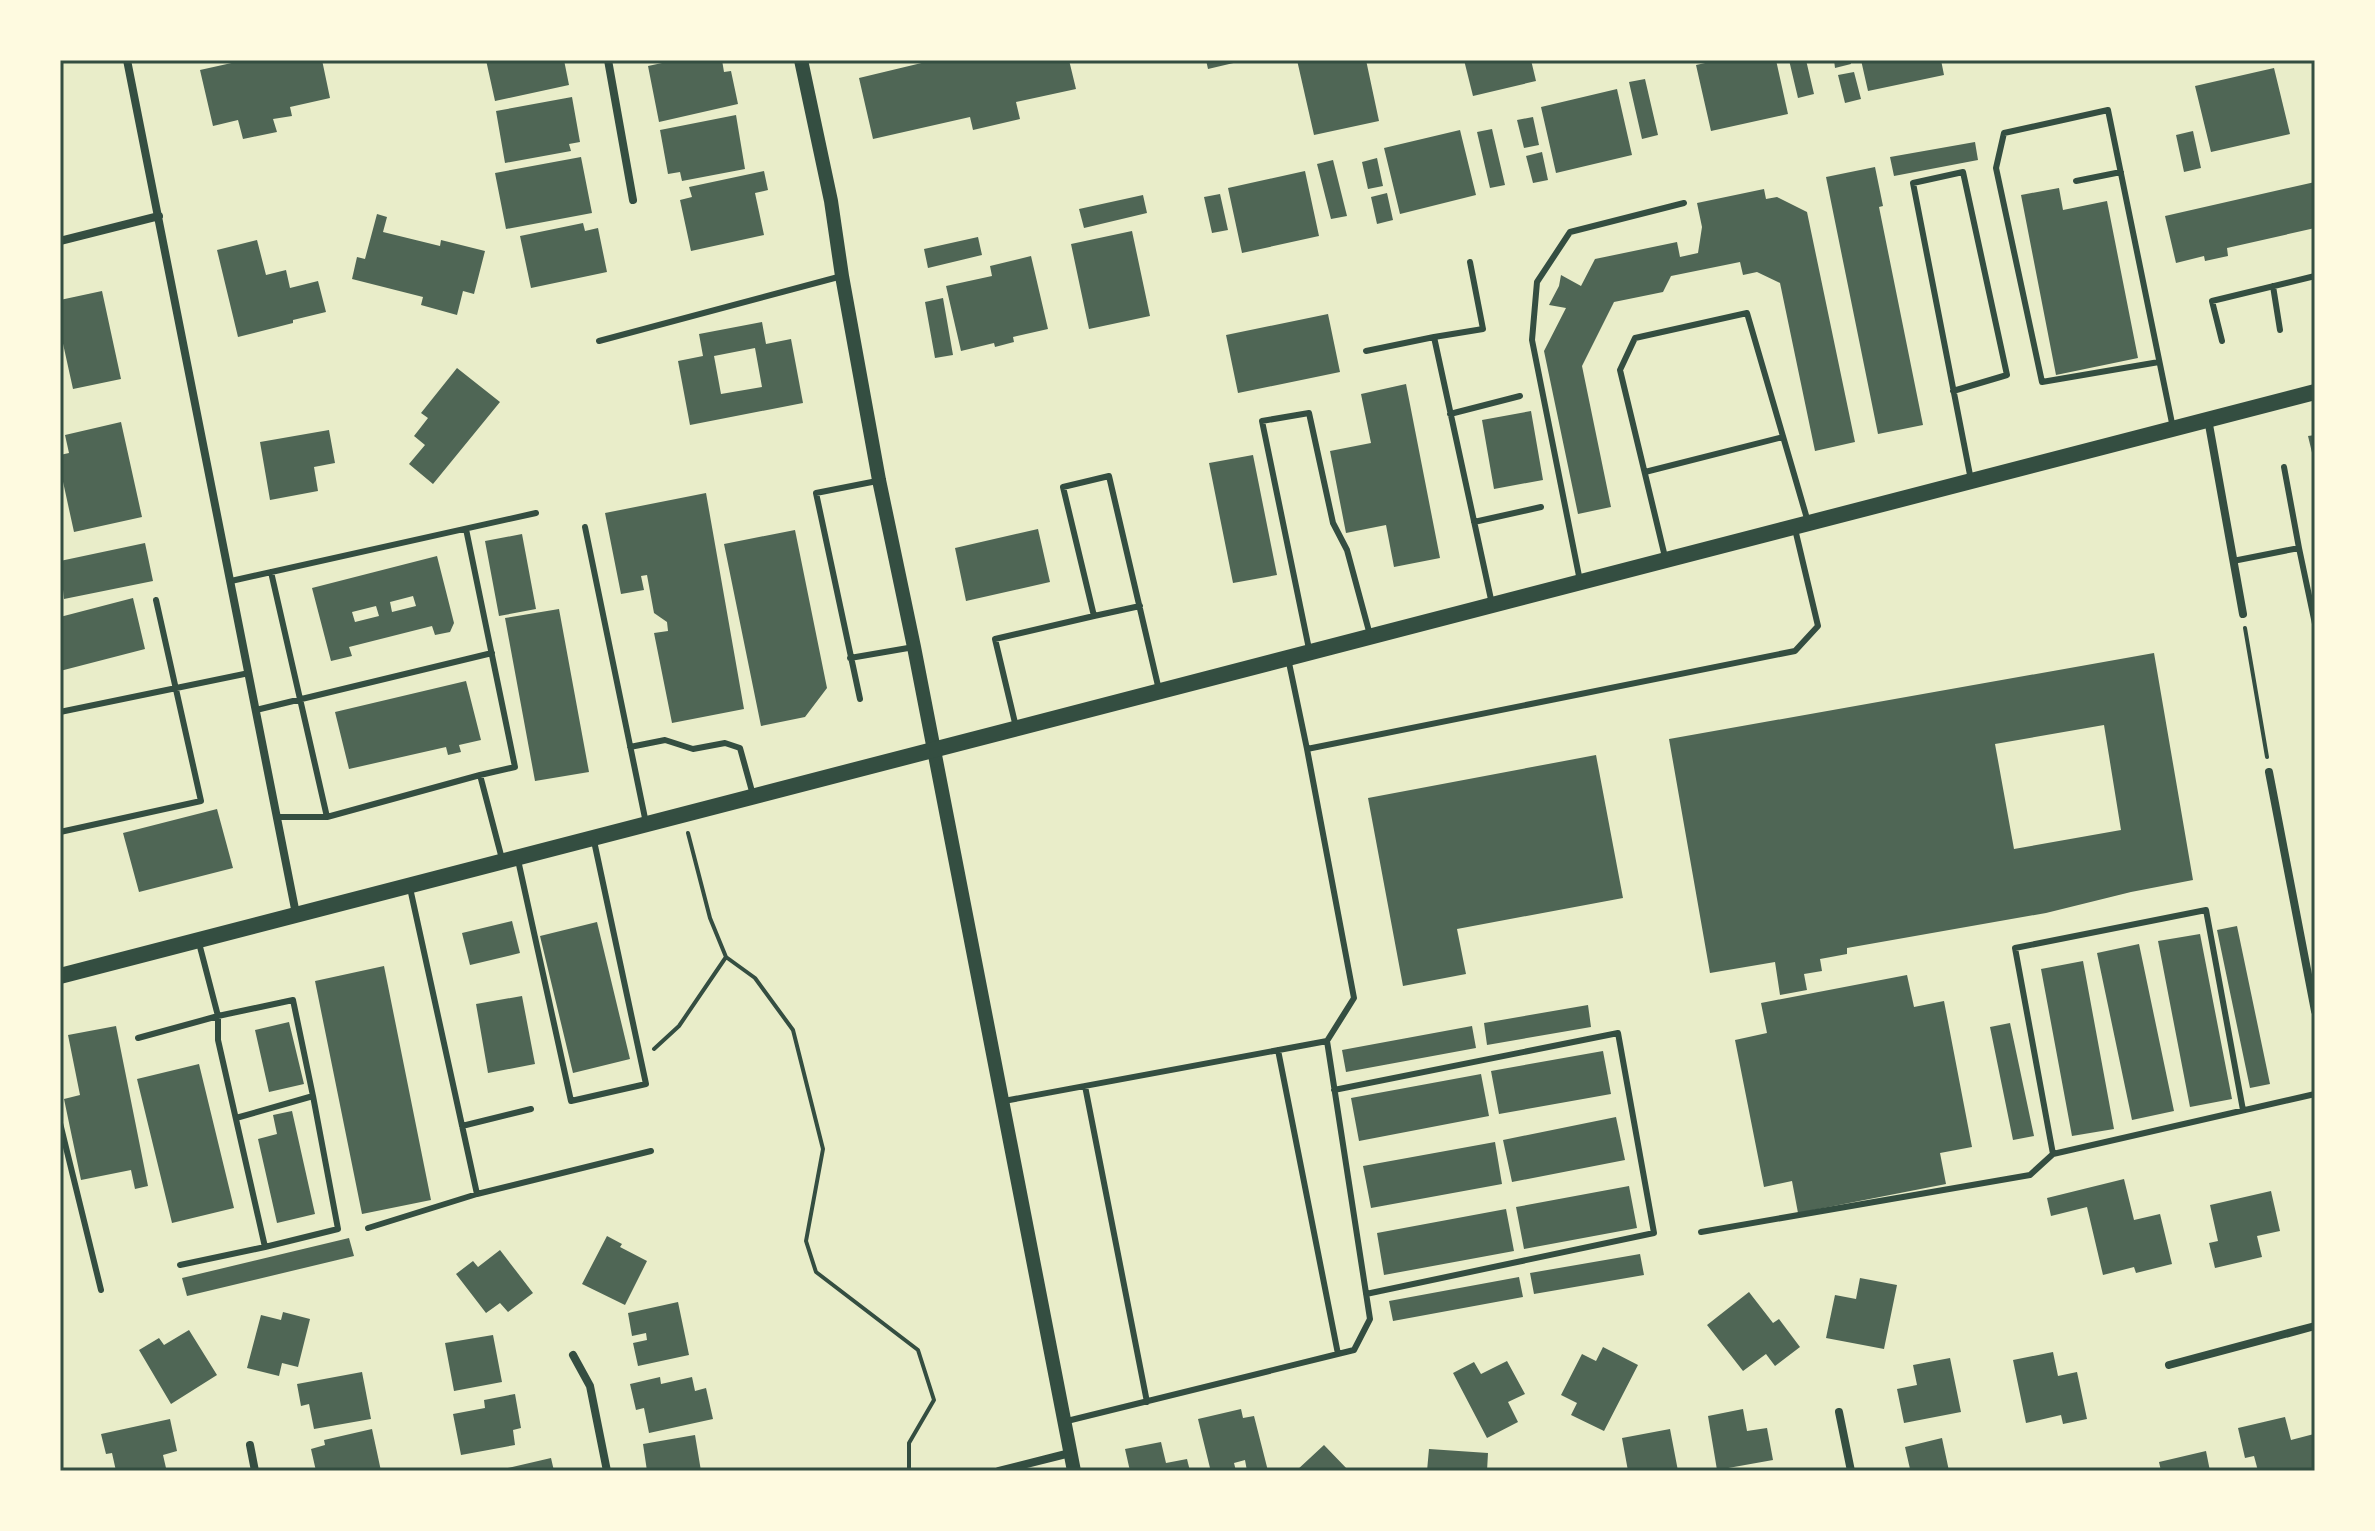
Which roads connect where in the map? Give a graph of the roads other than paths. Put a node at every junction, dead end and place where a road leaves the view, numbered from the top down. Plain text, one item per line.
1 (127, 60) edge
2 (608, 60) edge
3 (801, 60) edge
4 (2121, 172) junction
5 (2076, 181) dead end
6 (633, 200) dead end
7 (1684, 203) dead end
8 (159, 216) junction
9 (60, 241) edge
10 (1470, 262) dead end
11 (842, 276) junction
12 (2315, 276) edge
13 (2273, 286) junction
14 (2280, 330) dead end
15 (1434, 337) junction
16 (599, 341) dead end
17 (2222, 341) dead end
18 (1366, 351) dead end
19 (2159, 362) junction
20 (1953, 391) junction
21 (2315, 392) edge
22 (1520, 396) dead end
23 (1450, 414) junction
24 (2208, 419) junction
25 (2173, 428) junction
26 (1783, 437) junction
27 (2284, 467) dead end
28 (1645, 472) junction
29 (879, 480) junction
30 (1971, 480) junction
31 (1541, 507) dead end
32 (536, 513) dead end
33 (1474, 522) junction
34 (1801, 524) junction
35 (585, 527) dead end
36 (466, 529) junction
37 (2299, 548) junction
38 (1666, 559) junction
39 (2233, 561) junction
40 (271, 572) junction
41 (231, 581) junction
42 (1580, 581) junction
43 (156, 600) dead end
44 (1492, 604) junction
45 (1140, 606) junction
46 (2243, 614) road end
47 (1094, 616) junction
48 (2315, 624) edge
49 (1370, 635) junction
50 (914, 647) junction
51 (1310, 651) junction
52 (492, 653) junction
53 (1288, 656) junction
54 (850, 658) junction
55 (249, 673) junction
56 (177, 688) junction
57 (1159, 690) junction
58 (860, 699) dead end
59 (299, 700) junction
60 (256, 710) junction
61 (60, 712) edge
62 (1016, 727) junction
63 (630, 747) junction
64 (934, 748) junction
65 (1307, 749) junction
66 (2269, 772) road end
67 (480, 775) junction
68 (753, 795) junction
69 (277, 817) junction
70 (327, 817) junction
71 (646, 823) junction
72 (60, 832) edge
73 (593, 837) junction
74 (510, 858) junction
75 (409, 885) junction
76 (296, 914) junction
77 (198, 939) junction
78 (60, 976) edge
79 (2315, 1011) edge
80 (218, 1016) junction
81 (138, 1038) dead end
82 (1327, 1041) junction
83 (1278, 1050) junction
84 (1085, 1086) junction
85 (1334, 1090) junction
86 (2315, 1094) edge
87 (313, 1096) junction
88 (1003, 1102) junction
89 (531, 1109) dead end
90 (2243, 1110) junction
91 (236, 1118) junction
92 (60, 1123) edge
93 (462, 1126) junction
94 (651, 1151) dead end
95 (2053, 1154) junction
96 (477, 1194) junction
97 (368, 1228) dead end
98 (1701, 1232) dead end
99 (265, 1247) junction
100 (180, 1265) dead end
101 (101, 1290) dead end
102 (1366, 1294) junction
103 (2315, 1326) edge
104 (1338, 1354) junction
105 (573, 1355) dead end
106 (2169, 1365) dead end
107 (1147, 1402) junction
108 (1839, 1412) dead end
109 (1064, 1422) junction
110 (250, 1445) dead end
111 (1070, 1453) junction
112 (255, 1471) edge
113 (607, 1471) edge
114 (999, 1471) edge
115 (1074, 1471) edge
116 (1851, 1471) edge

1 - 8 street
2 - 6 street
3 - 11 street
4 - 5 lane
4 - 19 lane
4 - 19 lane
7 - 42 lane
8 - 9 street
8 - 41 street
10 - 15 lane
11 - 16 lane
11 - 29 street
12 - 13 lane
13 - 14 lane
13 - 17 lane
15 - 18 lane
15 - 23 lane
19 - 25 lane
20 - 20 lane
20 - 30 lane
21 - 24 main road
22 - 23 lane
23 - 33 lane
24 - 25 main road
24 - 39 street
25 - 30 main road
26 - 28 lane
26 - 28 lane
26 - 34 lane
27 - 37 lane
28 - 38 lane
29 - 50 street
29 - 54 lane
30 - 34 main road
31 - 33 lane
32 - 36 lane
33 - 44 lane
34 - 38 main road
34 - 65 lane
35 - 63 lane
36 - 40 lane
36 - 52 lane
37 - 39 lane
37 - 48 lane
38 - 42 main road
39 - 46 street
40 - 41 lane
40 - 59 lane
41 - 55 street
42 - 44 main road
43 - 56 lane
44 - 49 main road
45 - 47 lane
45 - 47 lane
45 - 57 lane
47 - 62 lane
49 - 51 main road
49 - 51 lane
50 - 54 lane
50 - 64 street
51 - 53 main road
52 - 59 lane
52 - 67 lane
53 - 57 main road
53 - 65 lane
54 - 58 lane
55 - 56 lane
55 - 60 street
56 - 61 lane
56 - 72 lane
57 - 62 main road
59 - 60 lane
59 - 70 lane
60 - 69 street
62 - 64 main road
63 - 68 lane
63 - 71 lane
64 - 68 main road
64 - 88 street
65 - 82 lane
66 - 79 street
67 - 70 lane
67 - 74 lane
68 - 71 main road
69 - 70 lane
69 - 76 street
71 - 73 main road
73 - 74 main road
73 - 74 lane
74 - 75 main road
75 - 76 main road
75 - 93 lane
76 - 77 main road
77 - 78 main road
77 - 80 lane
80 - 81 lane
80 - 87 lane
80 - 91 lane
82 - 83 lane
82 - 85 lane
83 - 84 lane
83 - 104 lane
84 - 88 lane
84 - 107 lane
85 - 102 lane
85 - 102 lane
86 - 90 lane
87 - 91 lane
87 - 99 lane
88 - 109 street
89 - 93 lane
90 - 95 lane
90 - 95 lane
91 - 99 lane
92 - 101 lane
93 - 96 lane
94 - 96 lane
95 - 98 lane
96 - 97 lane
99 - 100 lane
102 - 104 lane
103 - 106 street
104 - 107 lane
105 - 113 street
107 - 109 lane
108 - 116 street
109 - 111 street
110 - 112 street
111 - 114 street
111 - 115 street

